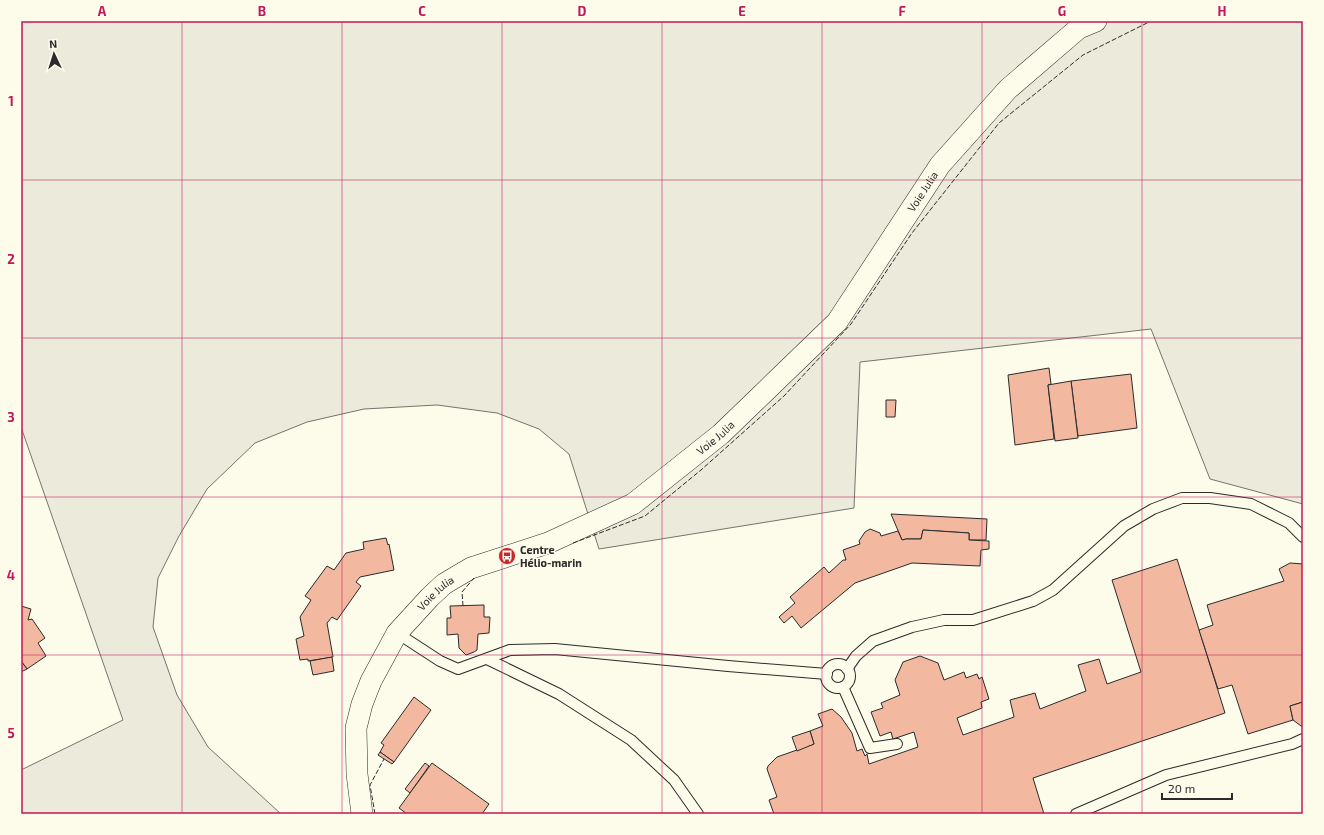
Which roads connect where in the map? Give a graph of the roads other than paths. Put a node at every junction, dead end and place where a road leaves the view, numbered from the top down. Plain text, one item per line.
1 (1096, 21) edge
2 (1303, 536) edge
3 (397, 633) junction
4 (487, 659) junction
5 (847, 669) junction
6 (827, 674) junction
7 (843, 687) junction
8 (1303, 739) edge
9 (897, 744) dead end
10 (362, 814) edge
11 (698, 814) edge
12 (1076, 814) edge

1 - 3 street, Voie Julia
2 - 5 lane
3 - 4 lane
3 - 10 street, Voie Julia
4 - 6 lane
4 - 11 lane
5 - 6 lane
5 - 7 lane
6 - 7 lane
7 - 9 lane
8 - 12 lane

